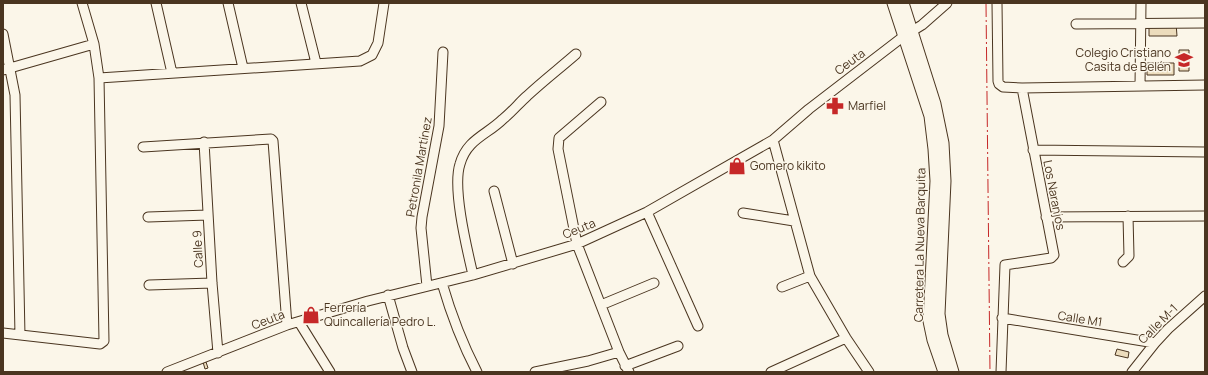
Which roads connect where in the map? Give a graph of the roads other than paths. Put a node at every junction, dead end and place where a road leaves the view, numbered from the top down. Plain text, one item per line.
1 (82, 3) edge
2 (156, 3) edge
3 (228, 3) edge
4 (301, 3) edge
5 (384, 3) edge
6 (894, 3) edge
7 (903, 3) edge
8 (947, 3) edge
9 (997, 3) edge
10 (1141, 3) edge
11 (1141, 23) junction
12 (1205, 23) edge
13 (1076, 24) dead end
14 (3, 34) edge
15 (908, 34) junction
16 (94, 44) junction
17 (443, 52) dead end
18 (576, 54) dead end
19 (316, 63) junction
20 (243, 68) junction
21 (7, 69) edge
22 (172, 73) junction
23 (99, 78) junction
24 (1205, 85) edge
25 (1140, 86) junction
26 (1022, 88) junction
27 (601, 102) dead end
28 (773, 140) junction
29 (204, 142) junction
30 (143, 148) dead end
31 (1033, 150) junction
32 (1205, 152) edge
33 (494, 191) dead end
34 (648, 212) junction
35 (743, 213) dead end
36 (208, 215) junction
37 (1046, 216) junction
38 (1128, 216) junction
39 (1205, 216) edge
40 (148, 217) dead end
41 (794, 221) junction
42 (577, 244) junction
43 (1124, 262) dead end
44 (512, 264) junction
45 (473, 275) junction
46 (810, 276) junction
47 (212, 283) junction
48 (442, 283) junction
49 (654, 283) dead end
50 (149, 285) dead end
51 (427, 286) junction
52 (782, 287) dead end
53 (388, 295) junction
54 (1205, 296) edge
55 (601, 305) junction
56 (1002, 318) junction
57 (300, 322) junction
58 (287, 326) junction
59 (698, 326) dead end
60 (3, 334) edge
61 (20, 335) junction
62 (846, 338) junction
63 (1155, 343) junction
64 (678, 346) dead end
65 (619, 352) junction
66 (218, 353) junction
67 (627, 369) edge
68 (167, 372) edge
69 (330, 372) edge
70 (412, 372) edge
71 (477, 372) edge
72 (535, 372) edge
73 (771, 372) edge
74 (869, 372) edge
75 (944, 372) edge
76 (953, 372) edge
77 (1001, 372) edge
78 (1132, 372) edge

1 - 16 street
2 - 22 street
3 - 20 street
4 - 19 street
5 - 19 street
6 - 15 street, Carretera La Nueva Barquita
7 - 15 street, Carretera La Nueva Barquita
8 - 15 street, Ceuta
9 - 26 street
10 - 11 street
11 - 12 street
11 - 13 street
11 - 25 street
14 - 21 street
15 - 28 street, Ceuta
15 - 75 street, Carretera La Nueva Barquita
15 - 76 street, Carretera La Nueva Barquita
16 - 21 street
16 - 23 street
17 - 51 street, Petronila Martínez
18 - 45 street
19 - 20 street
20 - 22 street
21 - 61 street
22 - 23 street
23 - 61 street
24 - 25 street
25 - 26 street
26 - 31 street, Los Naranjos
27 - 42 street
28 - 34 street, Ceuta
28 - 41 street
29 - 30 street
29 - 36 street, Calle 9
29 - 58 street
31 - 32 street
31 - 37 street, Los Naranjos
33 - 44 street
34 - 42 street, Ceuta
34 - 59 street
35 - 41 street
36 - 40 street
36 - 47 street, Calle 9
37 - 38 street
37 - 56 street, Los Naranjos
38 - 39 street
38 - 43 street
41 - 46 street
42 - 44 street, Ceuta
42 - 55 street
44 - 45 street, Ceuta
45 - 48 street, Ceuta
46 - 52 street
46 - 62 street
47 - 50 street
47 - 66 street, Calle 9
48 - 51 street, Ceuta
48 - 71 street
49 - 55 street
51 - 53 street, Ceuta
53 - 57 street, Ceuta
53 - 70 street
54 - 63 street, Calle M-1
55 - 65 street
56 - 63 street, Calle M1
56 - 77 street
57 - 58 street, Ceuta
57 - 69 street
58 - 66 street, Ceuta
60 - 61 street
62 - 73 street
62 - 74 street
63 - 78 street, Calle M-1
64 - 67 street
65 - 67 street
65 - 72 street
66 - 68 street, Ceuta

